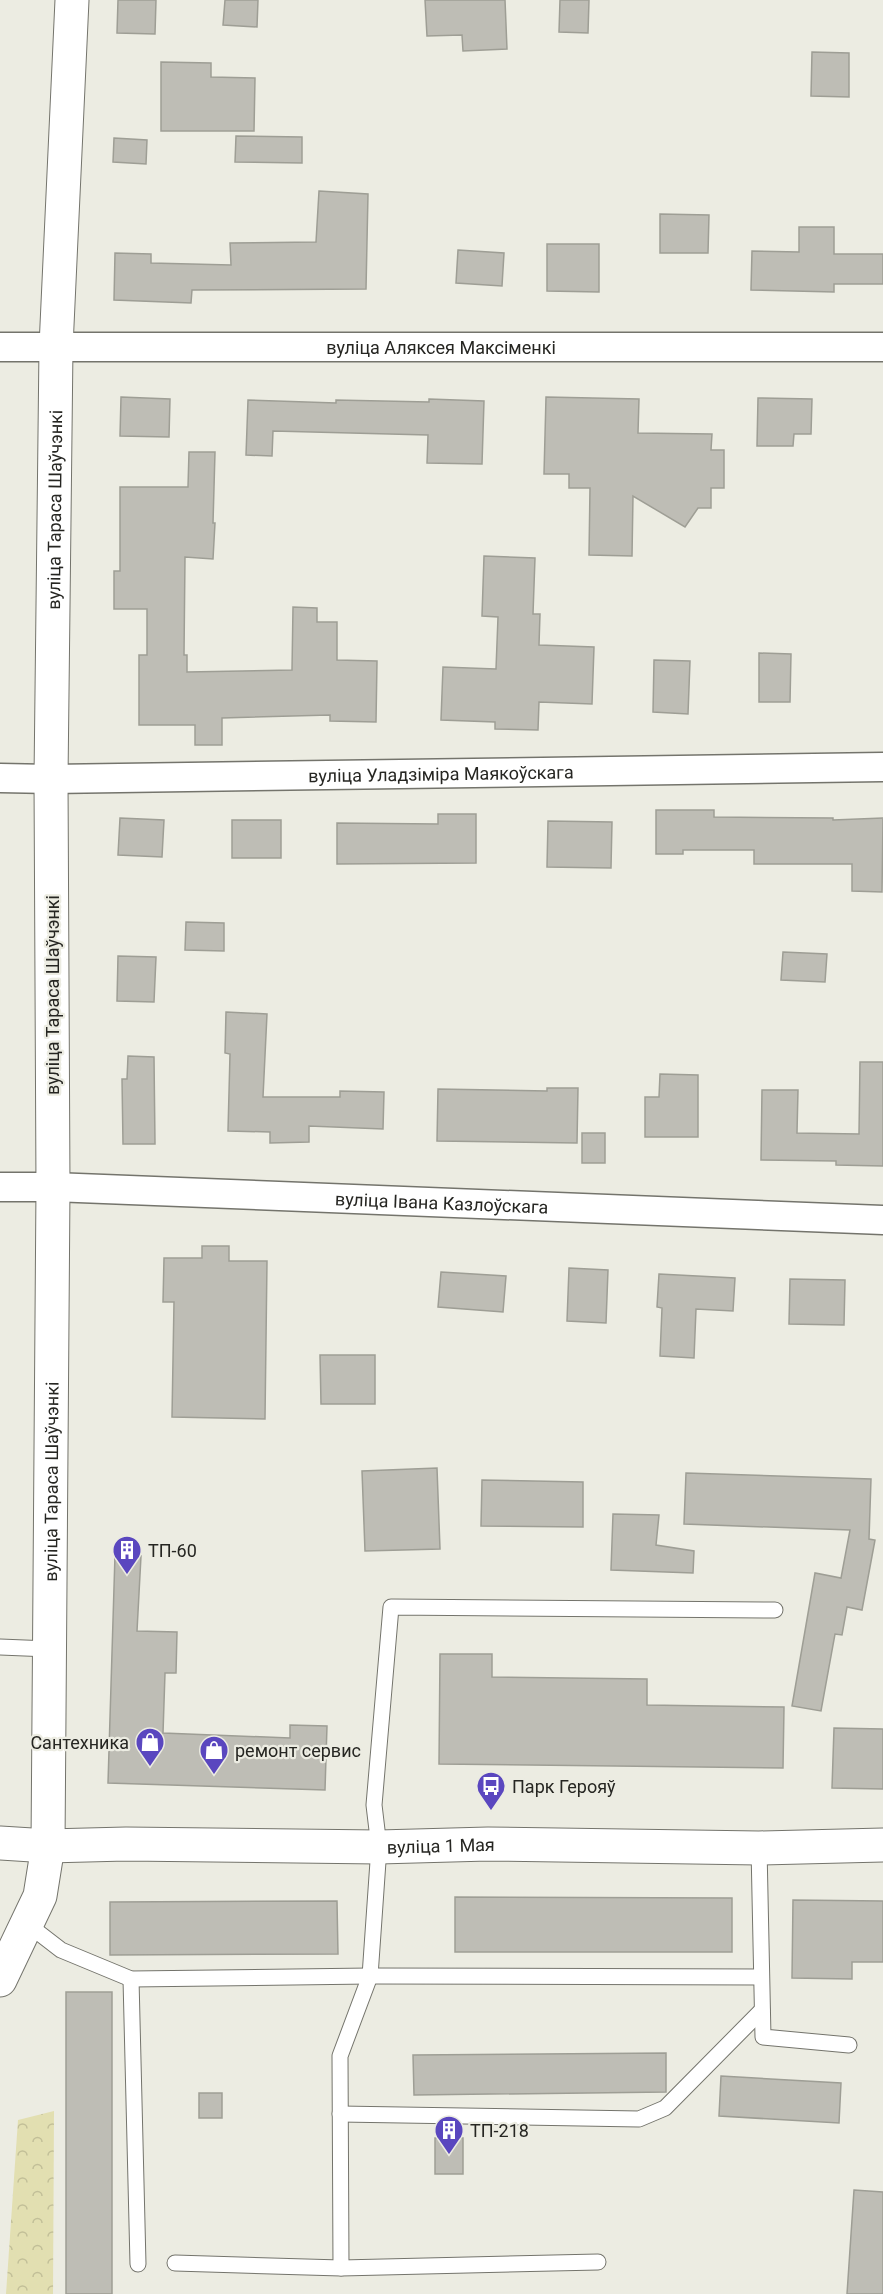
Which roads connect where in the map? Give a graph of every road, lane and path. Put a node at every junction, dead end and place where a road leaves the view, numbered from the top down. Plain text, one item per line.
1 (72, 0) edge
2 (0, 347) edge
3 (57, 347) junction
4 (883, 347) edge
5 (883, 767) edge
6 (0, 778) edge
7 (51, 779) junction
8 (0, 1187) edge
9 (53, 1187) junction
10 (883, 1220) edge
11 (775, 1610) dead end
12 (0, 1647) edge
13 (49, 1649) junction
14 (0, 1843) edge
15 (883, 1845) edge
16 (48, 1846) junction
17 (379, 1847) junction
18 (759, 1848) junction
19 (26, 1923) junction
20 (370, 1976) junction
21 (761, 1977) junction
22 (131, 1979) junction
23 (0, 1980) edge
24 (762, 2010) junction
25 (849, 2045) dead end
26 (340, 2114) junction
27 (598, 2262) dead end
28 (175, 2263) dead end
29 (138, 2264) dead end
30 (341, 2268) junction

1 - 3 street, вуліца Тараса Шаўчэнкі
2 - 3 street, вуліца Аляксея Максіменкі
3 - 4 street, вуліца Аляксея Максіменкі
3 - 7 street, вуліца Тараса Шаўчэнкі
5 - 7 street, вуліца Уладзіміра Маякоўскага
6 - 7 street, вуліца Уладзіміра Маякоўскага
7 - 9 street, вуліца Тараса Шаўчэнкі
8 - 9 street, вуліца Івана Казлоўскага
9 - 10 street, вуліца Івана Казлоўскага
9 - 13 street, вуліца Тараса Шаўчэнкі
11 - 17 lane
12 - 13 lane
13 - 16 street, вуліца Тараса Шаўчэнкі
14 - 16 street, вуліца 1 Мая
15 - 18 street, вуліца 1 Мая
16 - 17 street, вуліца 1 Мая
16 - 19 street, вуліца Тараса Шаўчэнкі
17 - 18 street, вуліца 1 Мая
17 - 20 lane
18 - 21 lane
19 - 22 lane
19 - 23 street, вуліца Тараса Шаўчэнкі
20 - 21 lane
20 - 22 lane
20 - 26 lane
21 - 24 lane
22 - 29 lane
24 - 25 lane
24 - 26 lane
26 - 30 lane
27 - 30 lane
28 - 30 lane

